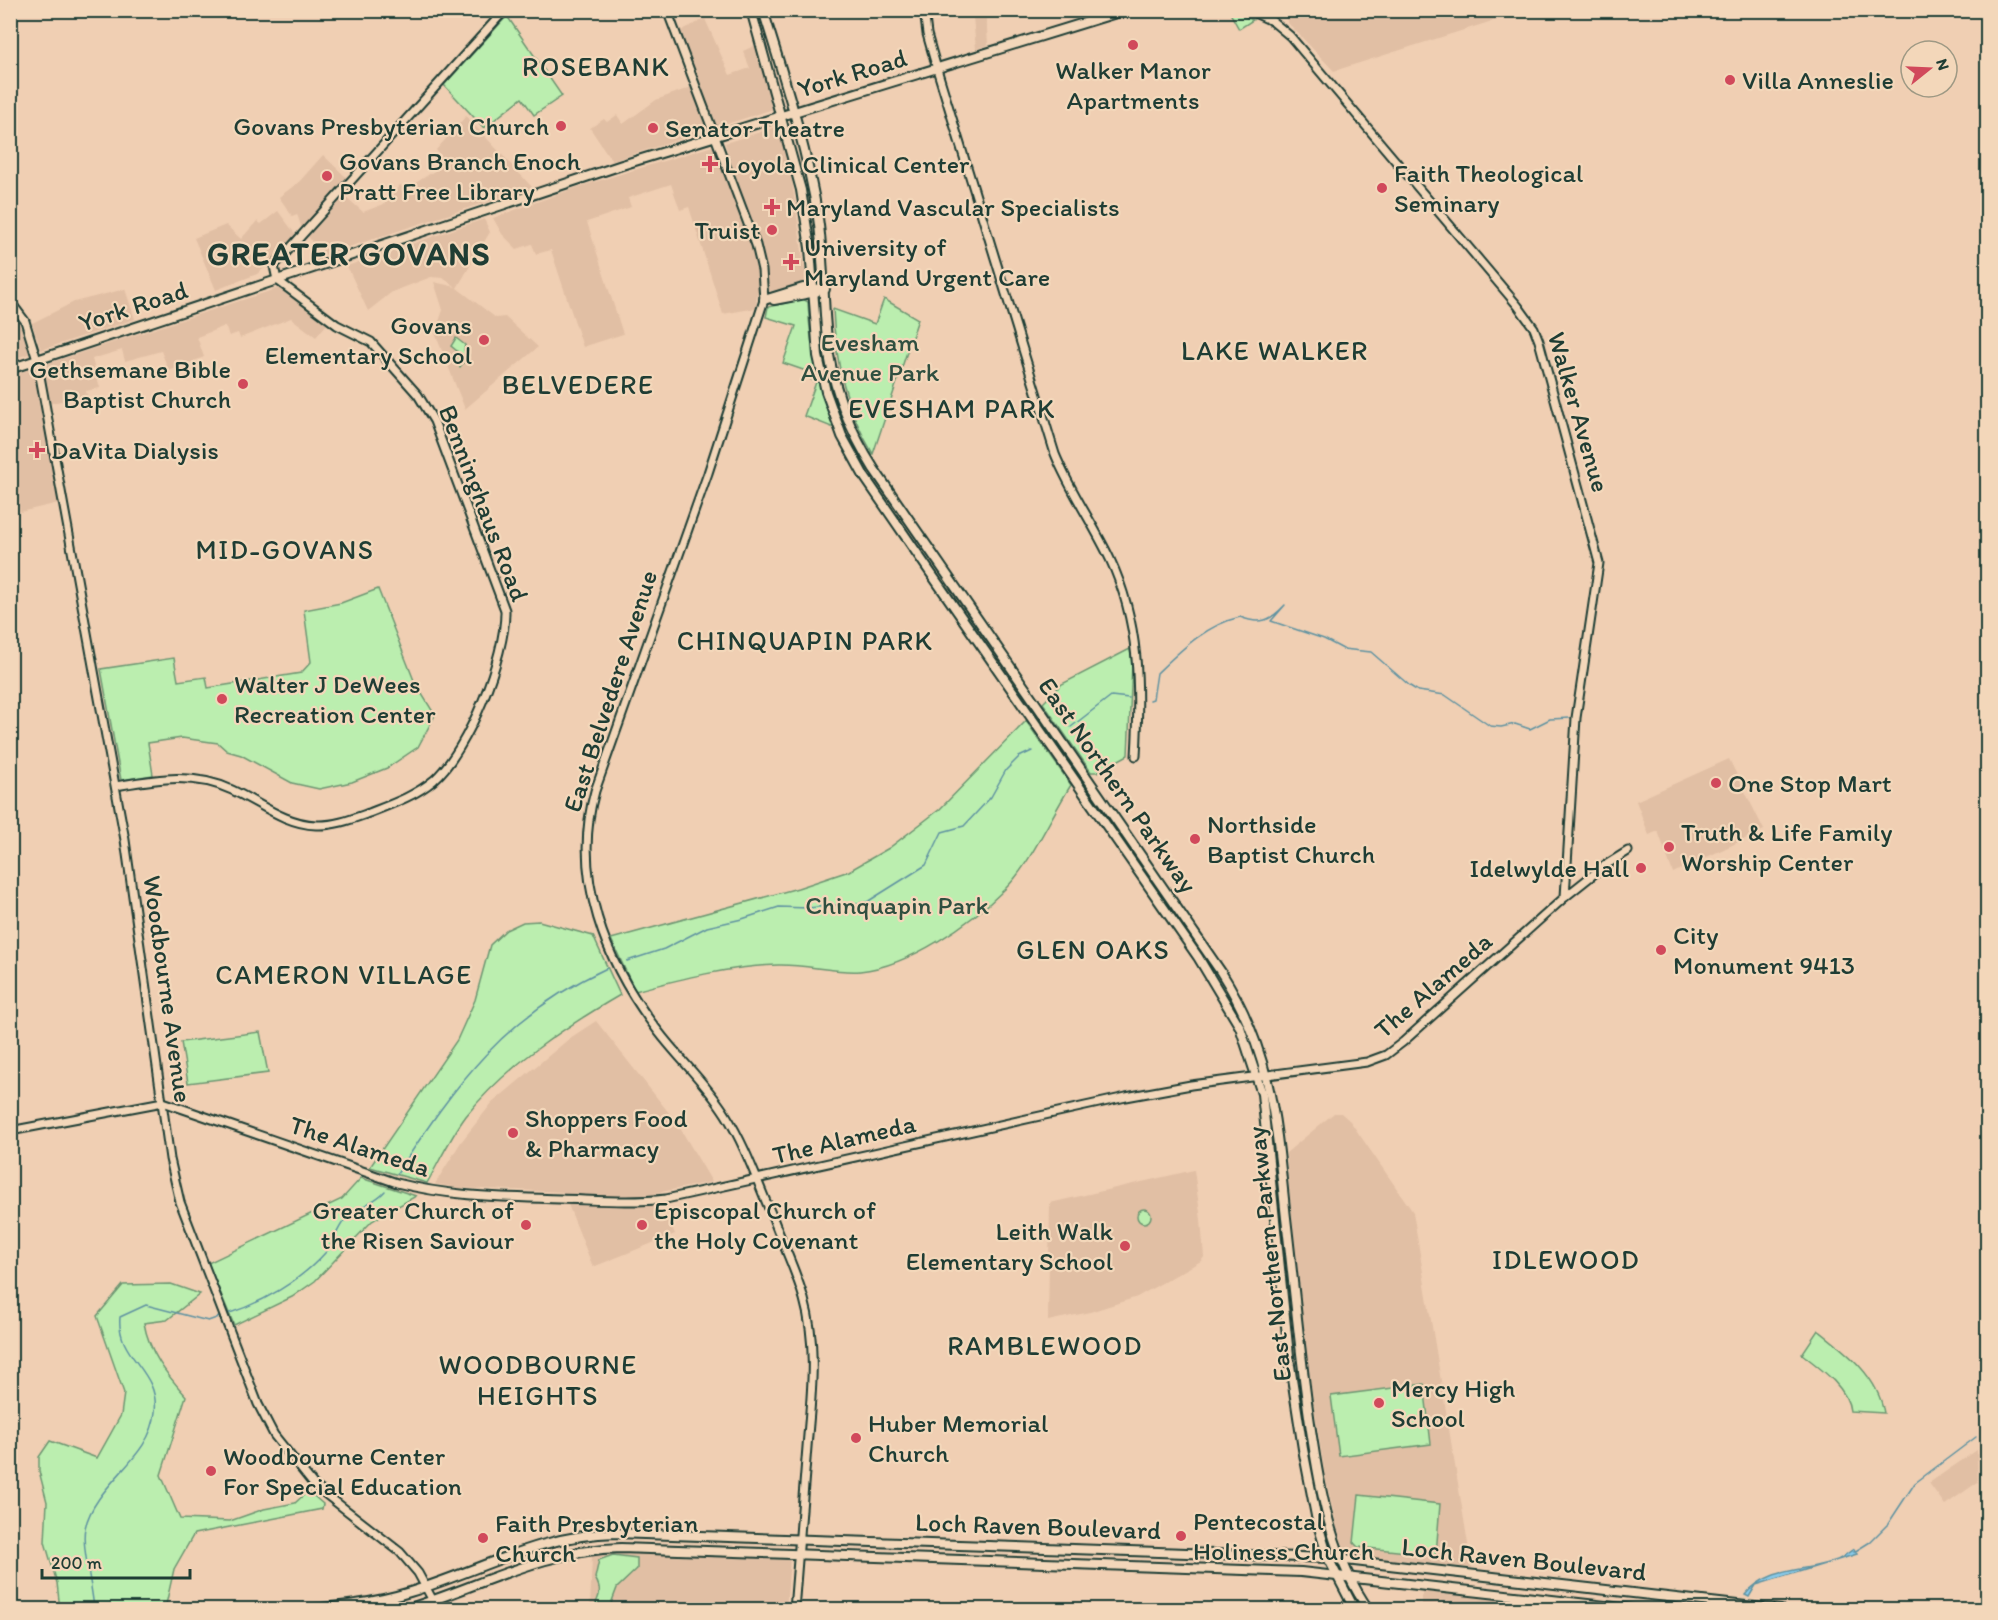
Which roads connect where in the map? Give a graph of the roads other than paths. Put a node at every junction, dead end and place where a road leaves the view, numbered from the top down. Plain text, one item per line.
1 (505, 10) edge
2 (667, 10) edge
3 (751, 10) edge
4 (763, 10) edge
5 (924, 10) edge
6 (1126, 10) edge
7 (1248, 10) edge
8 (936, 69) junction
9 (793, 113) junction
10 (782, 116) junction
11 (715, 136) junction
12 (277, 280) junction
13 (813, 289) junction
14 (825, 289) junction
15 (764, 300) junction
16 (10, 301) edge
17 (38, 360) junction
18 (10, 369) edge
19 (1136, 756) dead end
20 (116, 786) junction
21 (1626, 852) dead end
22 (1565, 897) junction
23 (1268, 1075) junction
24 (1257, 1076) junction
25 (163, 1102) junction
26 (10, 1131) edge
27 (757, 1181) junction
28 (800, 1539) junction
29 (798, 1554) junction
30 (1328, 1558) junction
31 (1341, 1560) junction
32 (1336, 1575) junction
33 (1348, 1577) junction
34 (426, 1587) junction
35 (434, 1600) junction
36 (356, 1607) edge
37 (302, 1610) edge
38 (403, 1610) edge
39 (438, 1610) edge
40 (794, 1610) edge
41 (1354, 1610) edge
42 (1369, 1610) edge
43 (1641, 1610) edge
44 (1781, 1610) edge

1 - 12 street
2 - 11 street, East Belvedere Avenue
3 - 10 main road, East Northern Parkway
4 - 9 main road, East Northern Parkway
5 - 8 street
6 - 8 main road, York Road
7 - 22 street, Walker Avenue
8 - 9 main road, York Road
8 - 19 street
9 - 10 main road, York Road
9 - 14 main road, East Northern Parkway
10 - 11 main road, York Road
10 - 13 main road, East Northern Parkway
11 - 12 main road, York Road
11 - 15 street, East Belvedere Avenue
12 - 17 main road, York Road
12 - 20 street, Benninghaus Road
13 - 14 main road
13 - 15 main road
13 - 24 main road, East Northern Parkway
14 - 23 main road, East Northern Parkway
15 - 27 street, East Belvedere Avenue
16 - 17 street, Woodbourne Avenue
17 - 18 main road, York Road
17 - 20 street, Woodbourne Avenue
20 - 25 street, Woodbourne Avenue
21 - 22 street, The Alameda
22 - 23 street, The Alameda
23 - 24 street, The Alameda
23 - 31 main road, East Northern Parkway
24 - 27 street, The Alameda
24 - 30 main road, East Northern Parkway
25 - 26 street, The Alameda
25 - 27 street, The Alameda
25 - 34 street, Woodbourne Avenue
27 - 28 street, East Belvedere Avenue
28 - 29 street, East Belvedere Avenue
28 - 30 main road, Loch Raven Boulevard
28 - 34 main road, Loch Raven Boulevard
29 - 32 main road, Loch Raven Boulevard
29 - 35 main road, Loch Raven Boulevard
29 - 40 street, East Belvedere Avenue
30 - 31 main road, Loch Raven Boulevard
30 - 32 main road, East Northern Parkway
31 - 33 main road, East Northern Parkway
31 - 44 main road, Loch Raven Boulevard
32 - 33 main road, Loch Raven Boulevard
32 - 41 main road, East Northern Parkway
33 - 42 main road, East Northern Parkway
33 - 43 main road, Loch Raven Boulevard
34 - 35 street, Woodbourne Avenue
34 - 36 main road, Loch Raven Boulevard
35 - 38 main road, Loch Raven Boulevard
35 - 39 street, Woodbourne Avenue
36 - 37 main road, Loch Raven Boulevard

